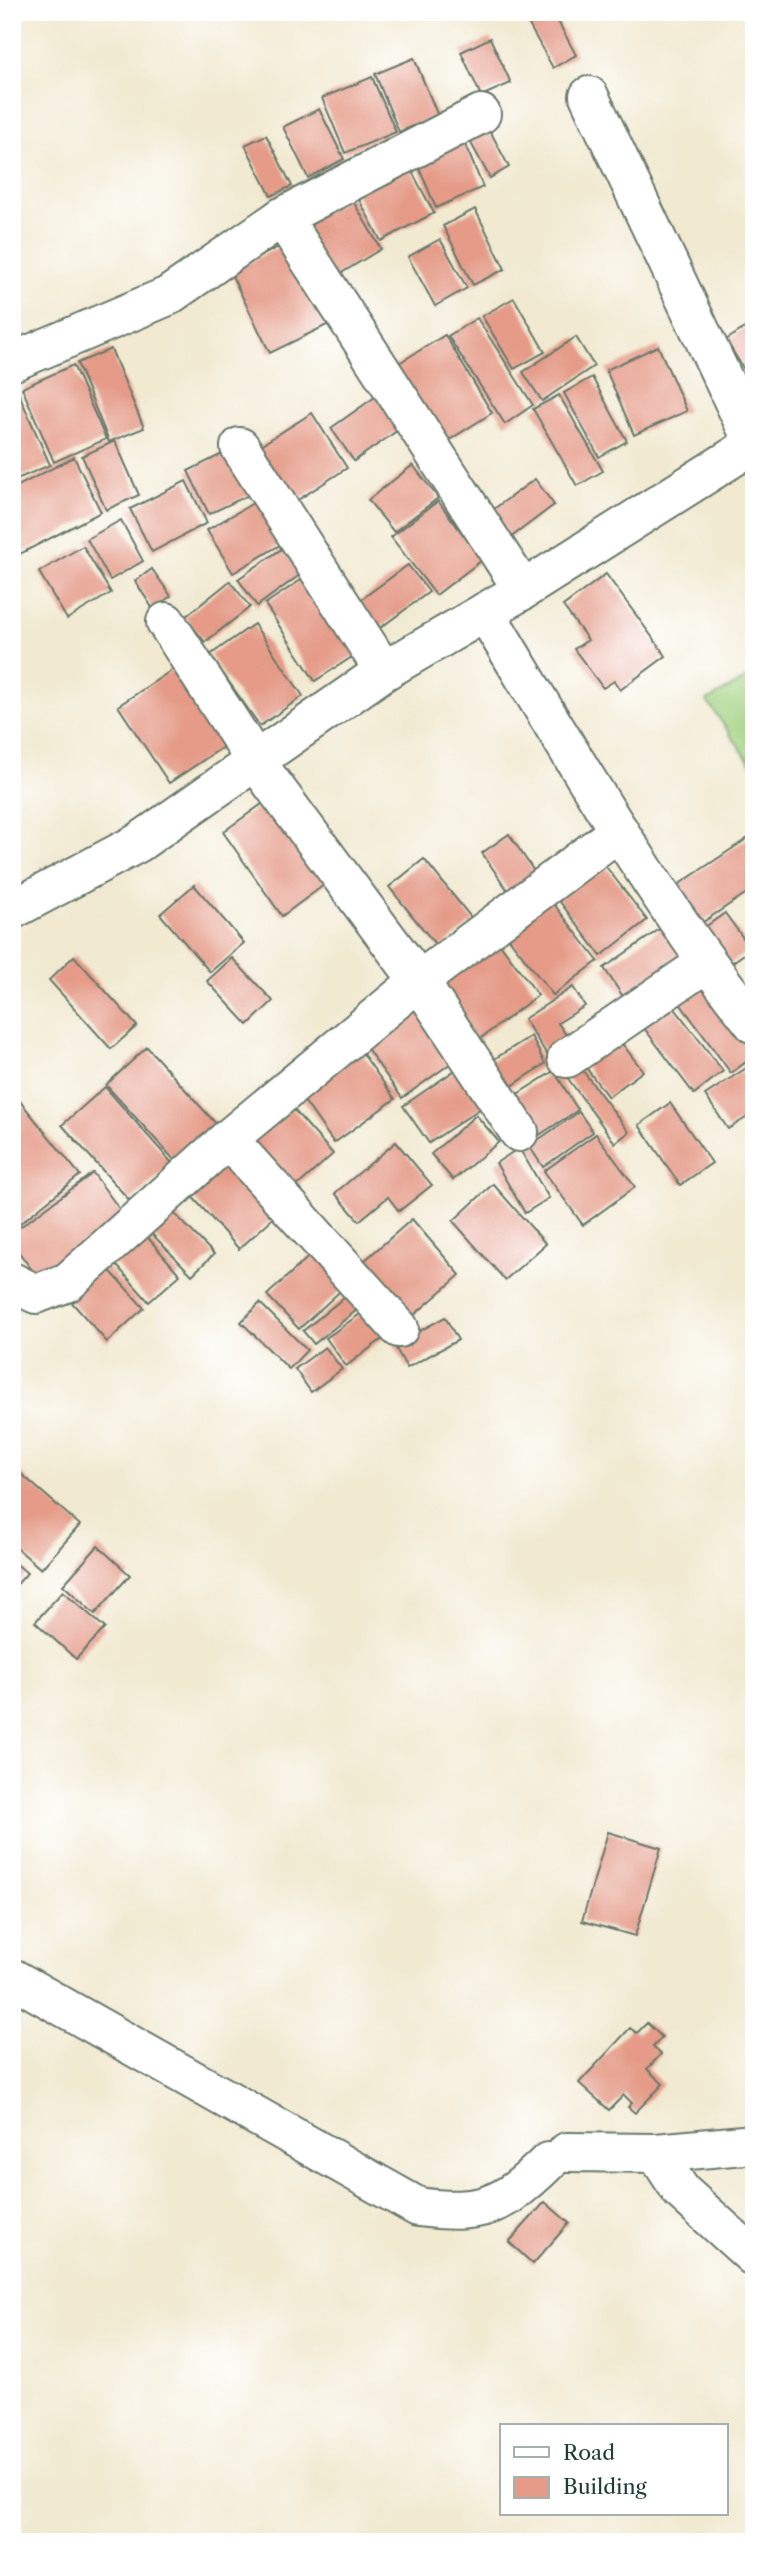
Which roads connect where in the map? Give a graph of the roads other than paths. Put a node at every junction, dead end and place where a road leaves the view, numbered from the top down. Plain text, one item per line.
1 (589, 96) dead end
2 (481, 114) dead end
3 (282, 217) junction
4 (12, 362) edge
5 (754, 444) edge
6 (240, 447) dead end
7 (523, 590) junction
8 (485, 612) junction
9 (166, 622) dead end
10 (384, 671) junction
11 (256, 762) junction
12 (619, 831) junction
13 (12, 910) edge
14 (706, 963) junction
15 (419, 981) junction
16 (754, 1024) edge
17 (567, 1058) dead end
18 (519, 1132) dead end
19 (228, 1139) junction
20 (12, 1283) edge
21 (399, 1328) dead end
22 (12, 1978) edge
23 (754, 2144) edge
24 (656, 2153) junction
25 (754, 2258) edge

1 - 5 street
2 - 3 street
3 - 4 street
3 - 7 street
5 - 7 street
6 - 10 street
7 - 8 street
8 - 10 street
8 - 12 street
9 - 11 street
10 - 11 street
11 - 13 street
11 - 15 street
12 - 14 street
12 - 15 street
14 - 16 street
14 - 17 street
15 - 18 street
15 - 19 street
19 - 20 street
19 - 21 street
22 - 24 street
23 - 24 street
24 - 25 street

